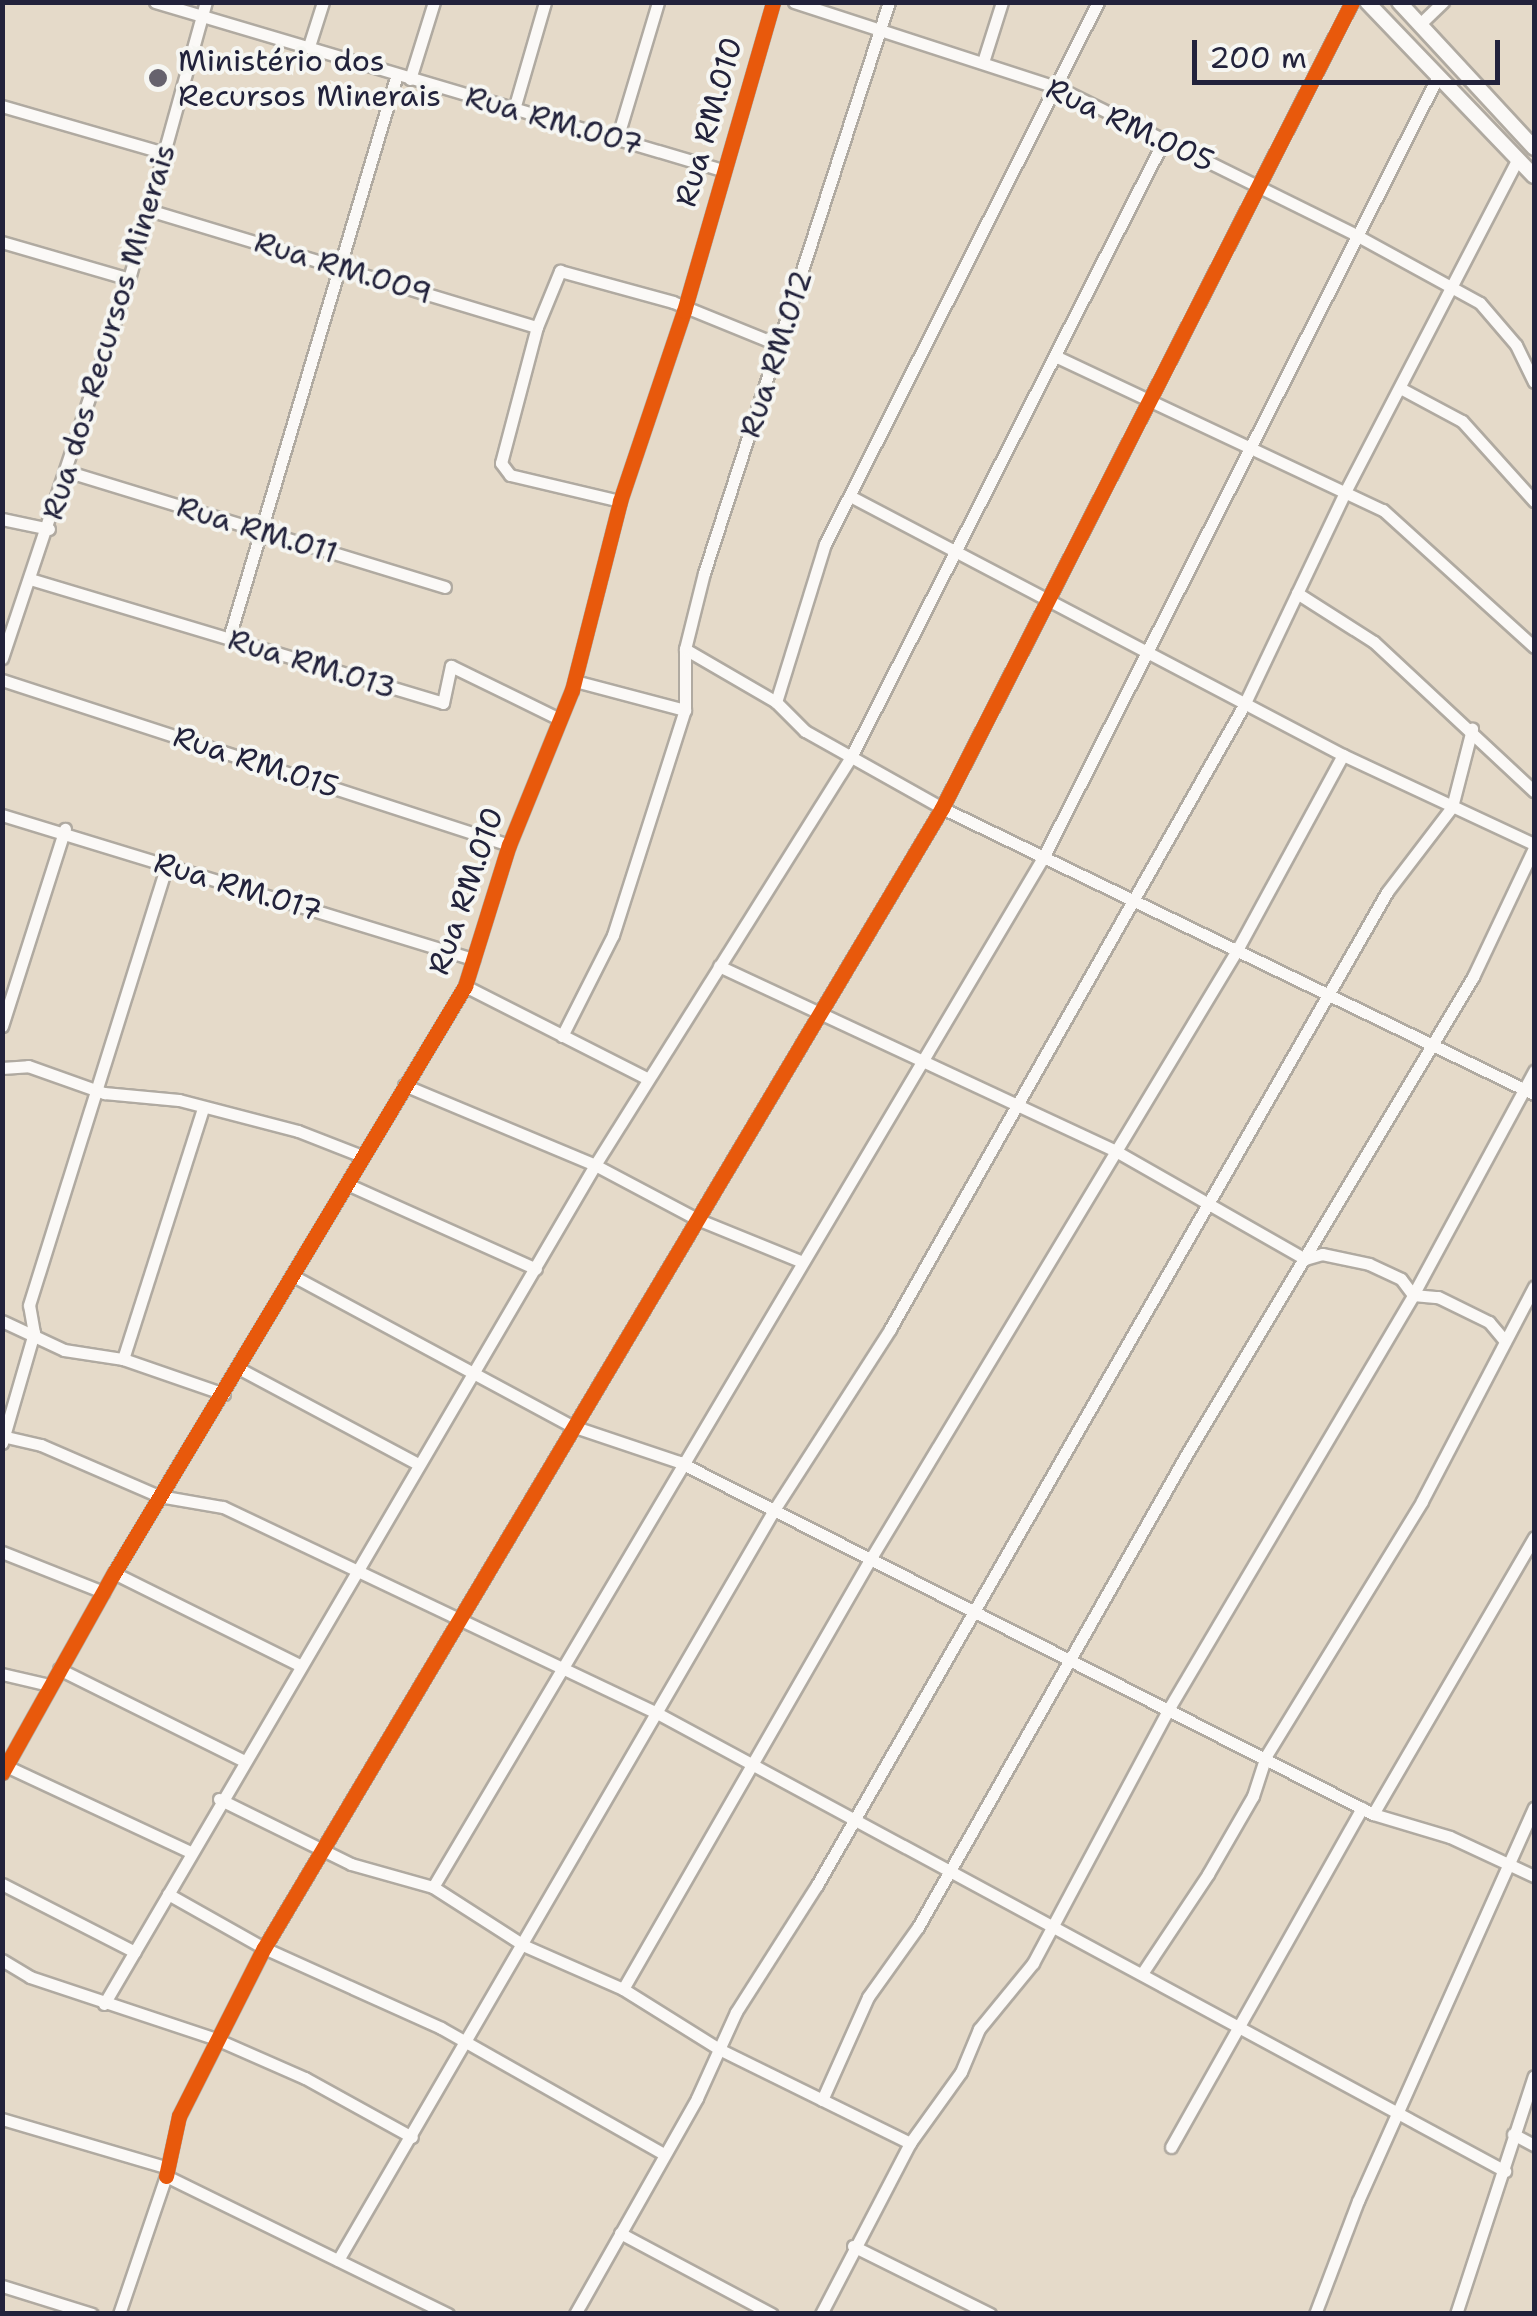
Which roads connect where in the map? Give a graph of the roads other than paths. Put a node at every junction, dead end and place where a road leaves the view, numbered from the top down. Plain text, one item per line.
1 (155, 2) edge
2 (206, 2) edge
3 (322, 2) edge
4 (434, 2) edge
5 (545, 2) edge
6 (658, 2) edge
7 (773, 2) edge
8 (794, 2) edge
9 (889, 2) edge
10 (1002, 2) edge
11 (1098, 2) edge
12 (1352, 2) edge
13 (1366, 2) edge
14 (1399, 2) edge
15 (1443, 2) edge
16 (202, 16) junction
17 (1420, 24) junction
18 (880, 30) junction
19 (309, 46) junction
20 (984, 62) junction
21 (397, 74) junction
22 (1438, 76) junction
23 (410, 79) junction
24 (1059, 88) junction
25 (2, 106) edge
26 (514, 109) junction
27 (617, 139) junction
28 (1164, 140) junction
29 (1534, 148) edge
30 (166, 153) junction
31 (1518, 158) junction
32 (722, 170) junction
33 (1534, 176) edge
34 (1260, 188) junction
35 (149, 210) junction
36 (1356, 235) junction
37 (3, 246) edge
38 (342, 268) junction
39 (129, 279) junction
40 (1452, 286) junction
41 (684, 311) junction
42 (537, 327) junction
43 (779, 345) junction
44 (1054, 356) junction
45 (1534, 382) edge
46 (1402, 388) junction
47 (1153, 399) junction
48 (1250, 445) junction
49 (69, 472) junction
50 (1345, 492) junction
51 (850, 496) junction
52 (620, 500) junction
53 (1534, 500) edge
54 (2, 518) edge
55 (49, 529) junction
56 (261, 531) junction
57 (957, 552) junction
58 (30, 579) junction
59 (446, 587) dead end
60 (1297, 593) junction
61 (1051, 602) junction
62 (6, 636) edge
63 (229, 638) junction
64 (1534, 648) edge
65 (685, 649) junction
66 (1149, 652) junction
67 (2, 658) edge
68 (2, 680) edge
69 (574, 680) junction
70 (776, 702) junction
71 (1244, 704) junction
72 (685, 710) junction
73 (559, 719) junction
74 (1472, 729) junction
75 (1343, 756) junction
76 (851, 757) junction
77 (1534, 792) edge
78 (1452, 807) junction
79 (942, 808) junction
80 (2, 814) edge
81 (65, 829) junction
82 (510, 845) junction
83 (1534, 846) edge
84 (1044, 856) junction
85 (166, 867) junction
86 (1132, 903) junction
87 (1237, 950) junction
88 (474, 959) junction
89 (719, 966) junction
90 (465, 986) junction
91 (1332, 997) junction
92 (815, 1016) junction
93 (2, 1026) edge
94 (562, 1036) junction
95 (1431, 1040) junction
96 (920, 1065) junction
97 (2, 1068) edge
98 (1534, 1071) edge
99 (648, 1079) junction
100 (404, 1085) junction
101 (94, 1090) junction
102 (1530, 1091) edge
103 (1012, 1106) junction
104 (204, 1108) junction
105 (1114, 1150) junction
106 (362, 1156) junction
107 (596, 1164) junction
108 (347, 1184) junction
109 (1213, 1202) junction
110 (697, 1218) junction
111 (1305, 1259) junction
112 (800, 1261) junction
113 (536, 1268) junction
114 (295, 1277) junction
115 (1534, 1287) edge
116 (1413, 1296) junction
117 (29, 1304) junction
118 (2, 1319) edge
119 (34, 1333) junction
120 (1505, 1341) junction
121 (122, 1359) junction
122 (240, 1369) junction
123 (476, 1369) junction
124 (224, 1394) junction
125 (572, 1426) junction
126 (3, 1438) edge
127 (679, 1462) junction
128 (418, 1464) junction
129 (159, 1496) junction
130 (774, 1510) junction
131 (1534, 1537) edge
132 (2, 1552) edge
133 (871, 1558) junction
134 (358, 1568) junction
135 (114, 1574) junction
136 (103, 1592) junction
137 (971, 1608) junction
138 (457, 1618) junction
139 (1069, 1657) junction
140 (300, 1665) junction
141 (562, 1666) junction
142 (58, 1669) junction
143 (2, 1674) edge
144 (49, 1686) junction
145 (1168, 1710) junction
146 (657, 1713) junction
147 (1266, 1756) junction
148 (242, 1760) junction
149 (755, 1763) junction
150 (4, 1770) edge
151 (219, 1799) junction
152 (1534, 1808) edge
153 (1368, 1811) junction
154 (852, 1816) junction
155 (322, 1850) junction
156 (188, 1851) junction
157 (1507, 1862) junction
158 (951, 1870) junction
159 (1534, 1876) edge
160 (2, 1884) edge
161 (433, 1887) junction
162 (168, 1894) junction
163 (1050, 1922) junction
164 (526, 1946) junction
165 (264, 1948) junction
166 (135, 1952) junction
167 (2, 1960) edge
168 (1143, 1972) junction
169 (623, 1989) junction
170 (104, 2004) junction
171 (1242, 2025) junction
172 (216, 2039) junction
173 (461, 2042) junction
174 (719, 2050) junction
175 (1534, 2076) edge
176 (822, 2100) junction
177 (1400, 2113) junction
178 (2, 2120) edge
179 (1513, 2134) junction
180 (412, 2137) junction
181 (910, 2143) junction
182 (1534, 2145) edge
183 (1171, 2147) dead end
184 (664, 2154) junction
185 (1505, 2170) junction
186 (165, 2172) junction
187 (620, 2233) junction
188 (853, 2246) junction
189 (338, 2260) junction
190 (2, 2286) edge
191 (433, 2310) edge
192 (92, 2314) edge
193 (119, 2314) edge
194 (448, 2314) edge
195 (575, 2314) edge
196 (772, 2314) edge
197 (821, 2314) edge
198 (990, 2314) edge
199 (1316, 2314) edge
200 (1456, 2314) edge

1 - 16 street, Rua RM.007
2 - 16 street, Rua dos Recursos Minerais
3 - 19 street
4 - 23 street
5 - 26 street
6 - 27 street
7 - 32 street, Rua RM.010
8 - 18 street, Rua RM.005
9 - 18 street, Rua RM.012
10 - 20 street
11 - 24 street
12 - 34 street
13 - 22 street
14 - 17 street
15 - 17 street
16 - 19 street, Rua RM.007
16 - 30 street, Rua dos Recursos Minerais
17 - 29 street
18 - 20 street, Rua RM.005
18 - 43 street, Rua RM.012
19 - 21 street, Rua RM.007
20 - 24 street, Rua RM.005
21 - 23 street, Rua RM.007
21 - 38 street
22 - 31 street
22 - 36 street
23 - 26 street, Rua RM.007
24 - 28 street, Rua RM.005
24 - 51 street
25 - 30 street
26 - 27 street, Rua RM.007
27 - 32 street, Rua RM.007
28 - 34 street, Rua RM.005
28 - 44 street
30 - 35 street, Rua dos Recursos Minerais
31 - 33 street
31 - 40 street
32 - 41 street, Rua RM.010
34 - 36 street, Rua RM.005
34 - 47 street
35 - 38 street, Rua RM.009
35 - 39 street, Rua dos Recursos Minerais
36 - 40 street, Rua RM.005
36 - 48 street
37 - 39 street
38 - 42 street, Rua RM.009
38 - 56 street
39 - 49 street, Rua dos Recursos Minerais
40 - 45 street, Rua RM.005
40 - 46 street
41 - 42 street
41 - 43 street
41 - 52 street, Rua RM.010
42 - 52 street
43 - 65 street, Rua RM.012
44 - 47 street
44 - 57 street
46 - 50 street
46 - 53 street
47 - 48 street
47 - 61 street
48 - 50 street
48 - 66 street
49 - 55 street, Rua dos Recursos Minerais
49 - 56 street, Rua RM.011
50 - 60 street
50 - 64 street
51 - 57 street
51 - 70 street
52 - 69 street, Rua RM.010
54 - 55 street
55 - 58 street, Rua dos Recursos Minerais
56 - 59 street, Rua RM.011
56 - 63 street
57 - 61 street
57 - 76 street
58 - 62 street, Rua dos Recursos Minerais
58 - 63 street, Rua RM.013
60 - 71 street
60 - 74 street
61 - 66 street
61 - 79 street
62 - 67 street, Rua dos Recursos Minerais
63 - 73 street, Rua RM.013
65 - 70 street
65 - 72 street, Rua RM.012
66 - 71 street
66 - 84 street
68 - 82 street, Rua RM.015
69 - 72 street
69 - 73 street, Rua RM.010
70 - 76 street
71 - 75 street
71 - 86 street
72 - 94 street, Rua RM.012
73 - 82 street, Rua RM.010
74 - 77 street
74 - 78 street
75 - 78 street
75 - 87 street
76 - 79 street
76 - 89 street
78 - 83 street
78 - 91 street
79 - 84 street
79 - 92 street
80 - 81 street, Rua RM.017
81 - 85 street, Rua RM.017
81 - 93 street
82 - 88 street, Rua RM.010
83 - 95 street
84 - 86 street
84 - 96 street
85 - 88 street, Rua RM.017
85 - 101 street
86 - 87 street
86 - 103 street
87 - 91 street
87 - 105 street
88 - 90 street, Rua RM.010
89 - 92 street
89 - 99 street
90 - 94 street
90 - 100 street, Rua RM.010
91 - 95 street
91 - 109 street
92 - 96 street
92 - 110 street
94 - 99 street
95 - 102 street
95 - 111 street
96 - 103 street
96 - 112 street
97 - 101 street
98 - 102 street
99 - 107 street
100 - 106 street, Rua RM.010
100 - 107 street
101 - 104 street
101 - 117 street
102 - 116 street
103 - 105 street
103 - 130 street
104 - 106 street
104 - 121 street
105 - 109 street
105 - 133 street
106 - 108 street, Rua RM.010
107 - 110 street
107 - 113 street
108 - 113 street
108 - 114 street, Rua RM.010
109 - 111 street
109 - 137 street
110 - 112 street
110 - 125 street
111 - 116 street
111 - 139 street
112 - 127 street
113 - 123 street
114 - 122 street, Rua RM.010
114 - 123 street
115 - 120 street
116 - 120 street
116 - 145 street
117 - 118 street
117 - 119 street
118 - 119 street
119 - 121 street
119 - 126 street
120 - 147 street
121 - 124 street
122 - 124 street, Rua RM.010
122 - 128 street
123 - 125 street
123 - 128 street
124 - 129 street, Rua RM.010
125 - 127 street
125 - 138 street
126 - 129 street
127 - 130 street
127 - 141 street
128 - 134 street
129 - 134 street
129 - 135 street, Rua RM.010
130 - 133 street
130 - 146 street
131 - 153 street
132 - 136 street
133 - 137 street
133 - 149 street
134 - 138 street
134 - 140 street
135 - 136 street, Rua RM.010
135 - 140 street
136 - 142 street, Rua RM.010
137 - 139 street
137 - 154 street
138 - 141 street
138 - 155 street
139 - 145 street
139 - 158 street
140 - 148 street
141 - 146 street
141 - 161 street
142 - 144 street, Rua RM.010
142 - 148 street
143 - 144 street
144 - 150 street, Rua RM.010
145 - 147 street
145 - 163 street
146 - 149 street
146 - 164 street
147 - 153 street
147 - 168 street
148 - 151 street
149 - 154 street
149 - 169 street
150 - 156 street
151 - 155 street
151 - 156 street
152 - 157 street
153 - 157 street
153 - 171 street
154 - 158 street
154 - 174 street
155 - 161 street
155 - 165 street
156 - 162 street
157 - 159 street
157 - 177 street
158 - 163 street
158 - 176 street
160 - 166 street
161 - 164 street
162 - 165 street
162 - 166 street
163 - 168 street
163 - 181 street
164 - 169 street
164 - 173 street
165 - 172 street
165 - 173 street
166 - 170 street
167 - 170 street
168 - 171 street
169 - 174 street
170 - 172 street
171 - 177 street
171 - 183 street
172 - 180 street
172 - 186 street
173 - 180 street
173 - 184 street
174 - 176 street
174 - 184 street
175 - 179 street
176 - 181 street
177 - 185 street
177 - 199 street
178 - 186 street
179 - 182 street
179 - 185 street
180 - 189 street
181 - 188 street
184 - 187 street
185 - 200 street
186 - 189 street
186 - 193 street
187 - 195 street
187 - 196 street
188 - 197 street
188 - 198 street
189 - 191 street
190 - 192 street
191 - 194 street

